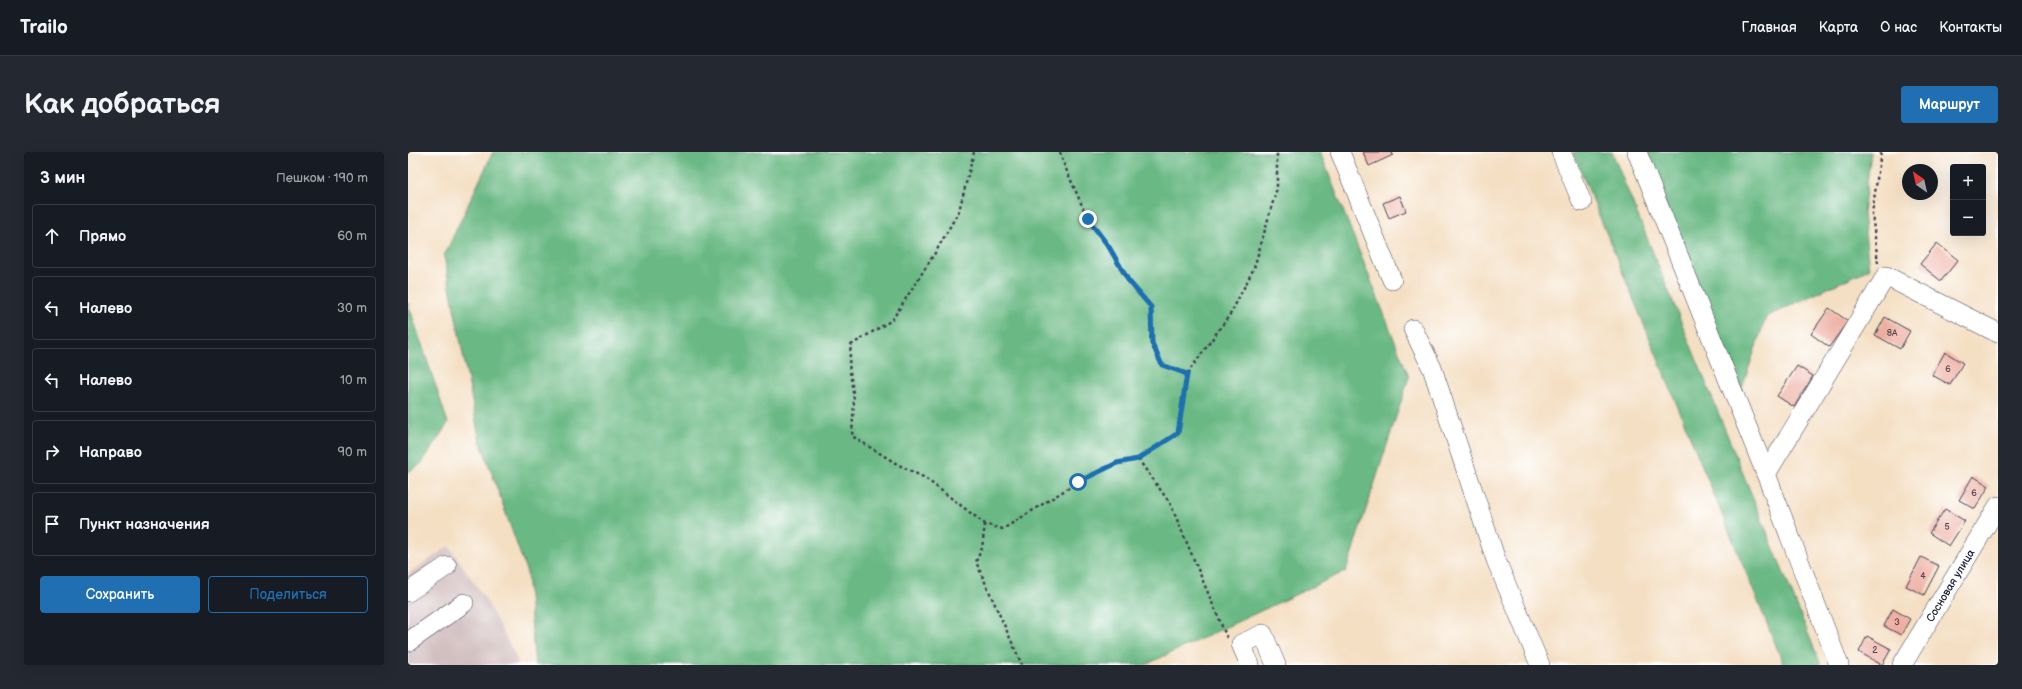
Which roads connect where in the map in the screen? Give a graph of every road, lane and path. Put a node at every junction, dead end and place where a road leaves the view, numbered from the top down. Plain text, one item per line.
1 (974, 152) edge
2 (1060, 152) edge
3 (1277, 152) edge
4 (1340, 152) edge
5 (1561, 152) edge
6 (1637, 152) edge
7 (1881, 152) edge
8 (1582, 202) dead end
9 (1886, 276) junction
10 (1392, 280) dead end
11 (1413, 329) dead end
12 (1998, 333) edge
13 (1187, 374) junction
14 (1138, 459) junction
15 (1766, 474) junction
16 (1998, 506) edge
17 (985, 524) junction
18 (447, 566) dead end
19 (408, 592) edge
20 (464, 603) dead end
21 (1228, 641) dead end
22 (408, 642) edge
23 (1022, 665) edge
24 (1250, 665) edge
25 (1276, 665) edge
26 (1540, 665) edge
27 (1839, 665) edge
28 (1902, 665) edge

1 - 17 path
2 - 13 path
3 - 13 path
4 - 10 street
5 - 8 street
6 - 15 street
7 - 9 path
9 - 12 street
9 - 15 street
11 - 26 street
13 - 14 path
14 - 17 path
14 - 21 path
15 - 27 street
16 - 28 street, Сосновая улица
17 - 23 path
18 - 19 street
20 - 22 street
24 - 25 street

